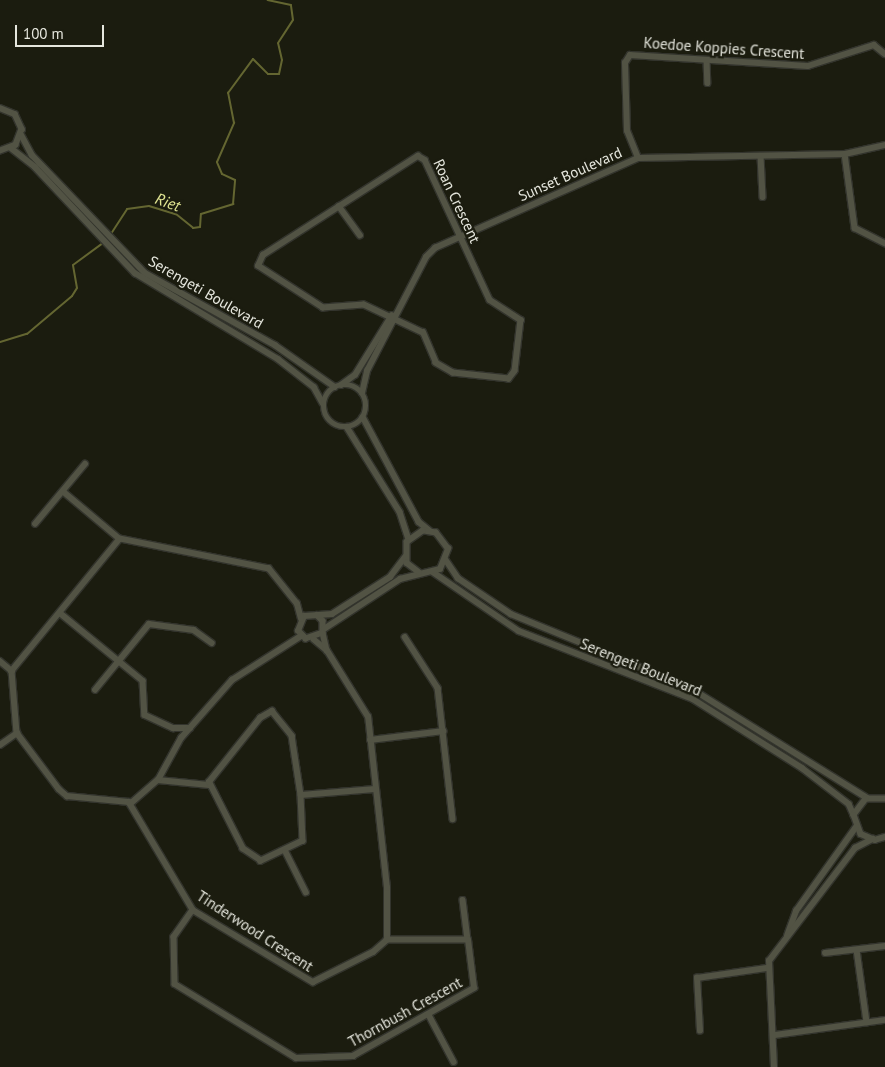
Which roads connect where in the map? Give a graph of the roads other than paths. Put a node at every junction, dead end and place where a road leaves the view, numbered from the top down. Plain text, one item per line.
1 (885, 54) edge
2 (707, 60) junction
3 (708, 82) dead end
4 (0, 108) edge
5 (22, 134) junction
6 (885, 145) edge
7 (11, 148) junction
8 (0, 151) edge
9 (846, 154) junction
10 (760, 156) junction
11 (638, 158) junction
12 (763, 197) dead end
13 (70, 200) junction
14 (338, 206) junction
15 (360, 235) dead end
16 (460, 237) junction
17 (885, 243) edge
18 (119, 253) junction
19 (398, 311) junction
20 (390, 317) junction
21 (396, 320) junction
22 (374, 343) junction
23 (381, 346) junction
24 (341, 385) junction
25 (335, 387) junction
26 (362, 393) junction
27 (323, 403) junction
28 (363, 417) junction
29 (347, 427) junction
30 (85, 464) dead end
31 (64, 492) junction
32 (35, 524) dead end
33 (430, 530) junction
34 (120, 538) junction
35 (409, 540) junction
36 (405, 557) junction
37 (446, 560) junction
38 (418, 572) junction
39 (433, 572) junction
40 (358, 596) junction
41 (362, 603) junction
42 (297, 604) junction
43 (60, 613) junction
44 (315, 615) junction
45 (301, 619) junction
46 (324, 631) junction
47 (301, 636) junction
48 (405, 637) dead end
49 (314, 640) junction
50 (212, 643) dead end
51 (327, 651) junction
52 (0, 661) edge
53 (118, 662) junction
54 (12, 671) junction
55 (95, 690) dead end
56 (173, 728) junction
57 (190, 728) junction
58 (443, 731) junction
59 (17, 733) junction
60 (181, 738) junction
61 (370, 740) junction
62 (0, 745) edge
63 (158, 780) junction
64 (209, 785) junction
65 (375, 789) junction
66 (301, 795) junction
67 (883, 796) edge
68 (867, 798) junction
69 (130, 804) junction
70 (854, 815) junction
71 (454, 819) dead end
72 (856, 827) junction
73 (885, 837) edge
74 (873, 839) junction
75 (286, 852) junction
76 (814, 886) junction
77 (306, 892) dead end
78 (822, 892) junction
79 (463, 900) dead end
80 (801, 904) junction
81 (193, 910) junction
82 (809, 910) junction
83 (386, 940) junction
84 (468, 940) junction
85 (785, 940) junction
86 (885, 946) edge
87 (857, 950) junction
88 (825, 953) dead end
89 (766, 968) junction
90 (429, 1015) junction
91 (885, 1020) edge
92 (866, 1022) junction
93 (700, 1031) dead end
94 (774, 1035) junction
95 (454, 1062) dead end
96 (774, 1067) edge

1 - 2 street, Koedoe Koppies Crescent
2 - 3 street
2 - 11 street, Koedoe Koppies Crescent
4 - 5 street, Serengeti Boulevard
5 - 7 street
5 - 13 street, Serengeti Boulevard
6 - 9 street, Sunset Boulevard
7 - 8 street
7 - 13 street, Serengeti Boulevard
9 - 10 street, Sunset Boulevard
9 - 17 street
10 - 11 street, Sunset Boulevard
10 - 12 street
11 - 16 street, Sunset Boulevard
13 - 18 street, Serengeti Boulevard
14 - 15 street
14 - 16 street, Roan Crescent
14 - 20 street, Roan Crescent
16 - 19 street, Sunset Boulevard
16 - 21 street, Roan Crescent
18 - 25 street, Serengeti Boulevard
18 - 27 street, Serengeti Boulevard
19 - 20 street
19 - 21 street
20 - 21 street
20 - 22 street
21 - 23 street
22 - 23 street
22 - 24 street
23 - 26 street
24 - 25 street
24 - 26 street
25 - 27 street
26 - 28 street
27 - 29 street
28 - 29 street
28 - 33 street
29 - 35 street
30 - 31 street
31 - 32 street
31 - 34 street
33 - 35 street
33 - 37 street
34 - 42 street
34 - 43 street
35 - 36 street
36 - 38 street
36 - 40 street
37 - 39 street
37 - 68 street, Serengeti Boulevard
38 - 39 street
38 - 41 street
39 - 70 street, Serengeti Boulevard
40 - 41 street
40 - 44 street
41 - 46 street
42 - 44 street
42 - 45 street
43 - 53 street
43 - 54 street
44 - 45 street
44 - 46 street
45 - 47 street
46 - 49 street
46 - 51 street
47 - 49 street
47 - 57 street
48 - 58 street
49 - 51 street
50 - 53 street
51 - 61 street
52 - 54 street
53 - 55 street
53 - 56 street
54 - 59 street
56 - 57 street
56 - 60 street
57 - 60 street
58 - 61 street
58 - 71 street
59 - 62 street
59 - 69 street
60 - 63 street
61 - 65 street
63 - 64 street
63 - 69 street
64 - 66 street
64 - 75 street
65 - 66 street
65 - 83 street
66 - 75 street
67 - 68 street
68 - 70 street
69 - 81 street, Tinderwood Crescent
70 - 72 street
72 - 74 street
72 - 76 street
73 - 74 street
74 - 78 street
75 - 77 street
76 - 78 street
76 - 80 street
78 - 82 street
79 - 84 street
80 - 82 street
80 - 85 street
81 - 83 street, Tinderwood Crescent
81 - 90 street, Thornbush Crescent
82 - 85 street
83 - 84 street
84 - 90 street, Thornbush Crescent
85 - 89 street
86 - 87 street
87 - 88 street
87 - 92 street
89 - 93 street
89 - 94 street
90 - 95 street
91 - 92 street
92 - 94 street
94 - 96 street

